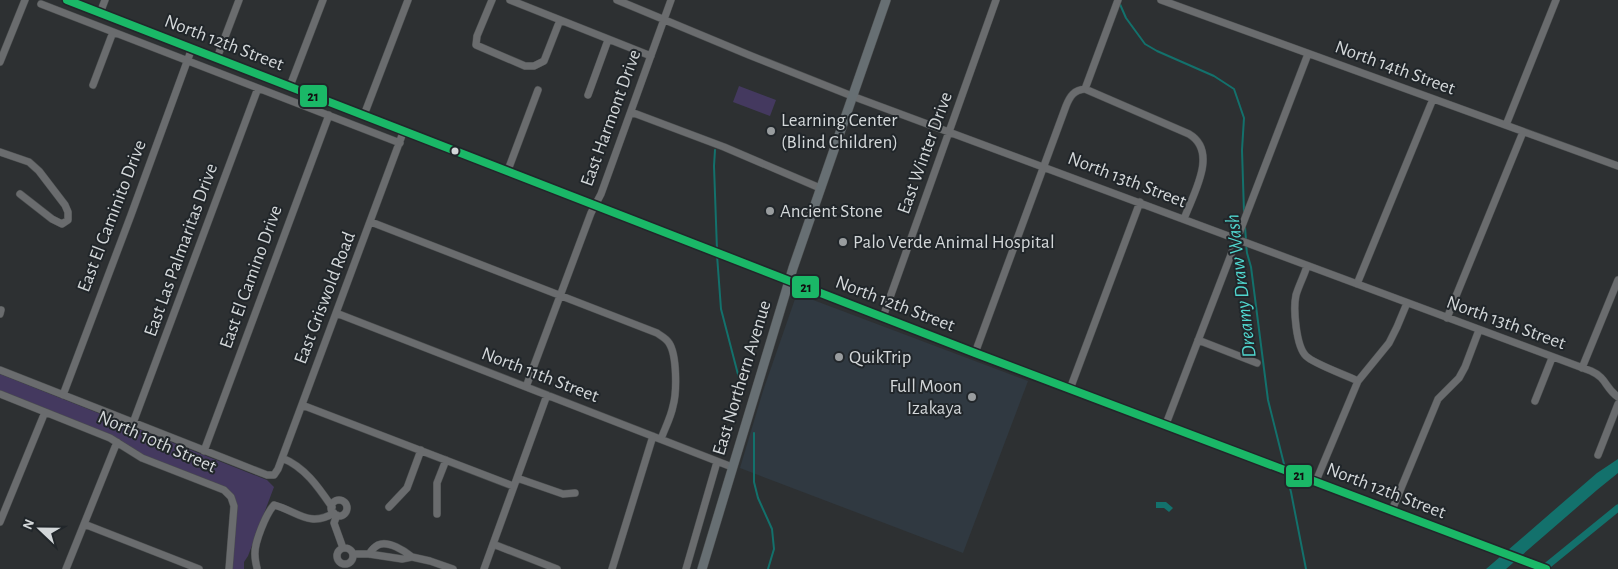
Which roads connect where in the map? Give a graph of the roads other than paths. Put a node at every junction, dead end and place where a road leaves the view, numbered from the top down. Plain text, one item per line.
1 (25, 0) edge
2 (67, 0) edge
3 (105, 0) edge
4 (239, 0) edge
5 (323, 0) edge
6 (408, 0) edge
7 (492, 0) edge
8 (510, 0) edge
9 (617, 0) edge
10 (671, 0) edge
11 (886, 0) edge
12 (996, 0) edge
13 (1118, 0) edge
14 (1162, 0) edge
15 (1556, 0) edge
16 (41, 4) dead end
17 (100, 13) junction
18 (560, 20) junction
19 (664, 20) junction
20 (113, 32) junction
21 (608, 40) junction
22 (192, 48) junction
23 (1308, 54) junction
24 (651, 56) junction
25 (217, 58) junction
26 (187, 60) junction
27 (0, 62) edge
28 (93, 85) dead end
29 (290, 86) junction
30 (258, 88) junction
31 (1081, 89) junction
32 (538, 90) dead end
33 (588, 95) dead end
34 (852, 96) junction
35 (1433, 99) junction
36 (631, 112) junction
37 (329, 115) junction
38 (364, 115) junction
39 (1506, 125) junction
40 (404, 130) junction
41 (950, 132) junction
42 (1523, 132) junction
43 (400, 143) junction
44 (0, 152) edge
45 (1043, 166) junction
46 (1618, 166) edge
47 (508, 170) junction
48 (820, 188) junction
49 (20, 194) dead end
50 (1140, 202) junction
51 (596, 205) junction
52 (1184, 219) junction
53 (371, 222) junction
54 (1236, 239) junction
55 (1307, 266) junction
56 (789, 280) junction
57 (1618, 280) edge
58 (1357, 284) junction
59 (560, 296) junction
60 (1407, 303) junction
61 (336, 313) junction
62 (883, 317) junction
63 (1447, 318) junction
64 (1479, 330) junction
65 (1198, 340) junction
66 (975, 353) junction
67 (1552, 358) junction
68 (1257, 363) dead end
69 (1582, 368) junction
70 (0, 370) edge
71 (1358, 381) junction
72 (526, 387) junction
73 (1070, 389) junction
74 (0, 394) edge
75 (63, 395) junction
76 (547, 396) junction
77 (1618, 397) edge
78 (1535, 401) dead end
79 (302, 404) junction
80 (1618, 404) edge
81 (45, 412) junction
82 (134, 423) junction
83 (1166, 424) junction
84 (653, 436) junction
85 (661, 439) junction
86 (117, 442) junction
87 (421, 450) junction
88 (204, 451) junction
89 (1598, 455) dead end
90 (282, 458) junction
91 (446, 460) junction
92 (717, 462) junction
93 (732, 467) junction
94 (274, 475) joint
95 (517, 478) junction
96 (1316, 481) junction
97 (514, 486) junction
98 (575, 493) dead end
99 (389, 507) dead end
100 (1392, 510) junction
101 (334, 512) junction
102 (437, 514) dead end
103 (0, 522) edge
104 (84, 524) junction
105 (493, 544) junction
106 (343, 548) junction
107 (353, 554) junction
108 (369, 554) junction
109 (412, 557) junction
110 (257, 568) edge
111 (66, 569) edge
112 (199, 569) edge
113 (229, 569) edge
114 (453, 569) edge
115 (484, 569) edge
116 (557, 569) edge
117 (612, 569) edge
118 (686, 569) edge
119 (702, 569) edge
120 (1546, 569) edge

1 - 27 street
2 - 17 street, North 12th Street
3 - 17 street
4 - 25 street
5 - 29 street
6 - 38 street
7 - 18 street
8 - 18 street
9 - 19 street, North 13th Street
10 - 19 street, East Harmont Drive
11 - 34 main road, East Northern Avenue
12 - 41 street, East Winter Drive
13 - 31 street
14 - 23 street, North 14th Street
15 - 39 street
16 - 20 street, North 12th Street
17 - 22 street, North 12th Street
18 - 21 street
19 - 24 street, East Harmont Drive
19 - 34 street, North 13th Street
20 - 26 street, North 12th Street
20 - 28 street
21 - 24 street
21 - 33 street
22 - 25 street, North 12th Street
22 - 26 street, East El Caminito Drive
23 - 35 street, North 14th Street
23 - 54 street
24 - 36 street, East Harmont Drive
25 - 29 street, North 12th Street
26 - 30 street, North 12th Street
26 - 75 street, East El Caminito Drive
29 - 38 street, North 12th Street
30 - 37 street, North 12th Street
30 - 82 street, East Las Palmaritas Drive
31 - 45 street
31 - 52 street
32 - 47 street
34 - 41 street, North 13th Street
34 - 48 main road, East Northern Avenue
35 - 39 street, North 14th Street
35 - 58 street
36 - 48 street
36 - 51 street, East Harmont Drive
37 - 43 street, North 12th Street
37 - 88 street, East El Camino Drive
38 - 40 street, North 12th Street
39 - 42 street, North 14th Street
40 - 43 street, East Griswold Road
40 - 47 street, North 12th Street
41 - 45 street, North 13th Street
41 - 62 street, East Winter Drive
42 - 46 street, North 14th Street
42 - 63 street
43 - 53 street, East Griswold Road
44 - 49 street
45 - 50 street, North 13th Street
45 - 66 street
47 - 51 street, North 12th Street
48 - 56 main road, East Northern Avenue
50 - 52 street, North 13th Street
50 - 73 street
51 - 56 street, North 12th Street
51 - 59 street, East Harmont Drive
52 - 54 street, North 13th Street
53 - 59 street
53 - 61 street, East Griswold Road
54 - 55 street, North 13th Street
54 - 65 street
55 - 58 street, North 13th Street
55 - 71 street
56 - 62 street, North 12th Street
56 - 93 main road, East Northern Avenue
57 - 69 street
58 - 60 street, North 13th Street
59 - 72 street, East Harmont Drive
59 - 85 street
60 - 63 street, North 13th Street
60 - 71 street
61 - 72 street, North 11th Street
61 - 79 street, East Griswold Road
62 - 66 street, North 12th Street
63 - 64 street, North 13th Street
64 - 67 street, North 13th Street
64 - 100 street
65 - 68 street
65 - 83 street
66 - 73 street, North 12th Street
67 - 69 street, North 13th Street
67 - 78 street
69 - 77 street, North 13th Street
70 - 75 street, North 10th Street
71 - 96 street
72 - 76 street, North 11th Street
73 - 83 street, North 12th Street
74 - 81 street, North 10th Street
75 - 82 street, North 10th Street
76 - 84 street, North 11th Street
76 - 95 street
79 - 87 street
79 - 90 street, East Griswold Road
80 - 89 street
81 - 86 street, North 10th Street
81 - 103 street
82 - 88 street, North 10th Street
83 - 96 street, North 12th Street
84 - 85 street, North 11th Street
84 - 117 street
85 - 92 street, North 11th Street
86 - 104 street
86 - 113 street, North 10th Street
87 - 91 street
87 - 99 street
88 - 94 street, North 10th Street
90 - 94 street, East Griswold Road
90 - 101 street
91 - 97 street
91 - 102 street
92 - 93 street, North 11th Street
92 - 118 street, East Northern Avenue
93 - 119 main road, East Northern Avenue
95 - 97 street
95 - 98 street
96 - 100 street, North 12th Street
97 - 105 street
100 - 120 street, North 12th Street
101 - 106 street
101 - 110 street
104 - 111 street
104 - 112 street
105 - 115 street
105 - 116 street
106 - 107 street
106 - 107 street
107 - 108 street
108 - 109 street
108 - 109 street
109 - 114 street

